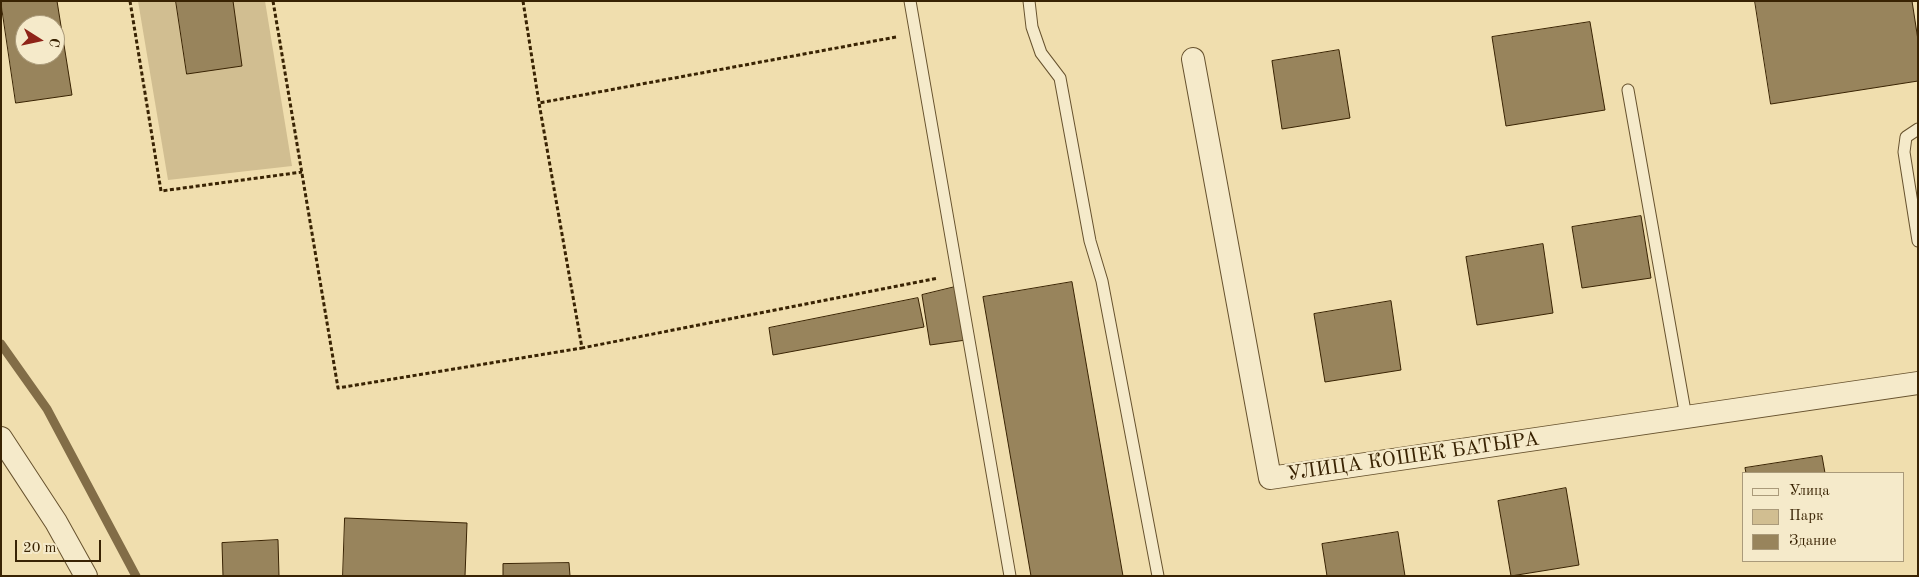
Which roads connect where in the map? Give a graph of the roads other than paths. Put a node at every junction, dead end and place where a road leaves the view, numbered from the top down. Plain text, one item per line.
1 (910, 1) edge
2 (1029, 1) edge
3 (1192, 59) dead end
4 (1628, 90) dead end
5 (1918, 129) edge
6 (1918, 241) edge
7 (1918, 383) edge
8 (1686, 417) junction
9 (1, 438) edge
10 (86, 576) edge
11 (1010, 576) edge
12 (1158, 576) edge

1 - 11 lane
2 - 12 lane
3 - 8 street, УЛИЦА КОШЕК БАТЫРА
4 - 8 lane
5 - 6 lane
7 - 8 street, УЛИЦА КОШЕК БАТЫРА
9 - 10 street

